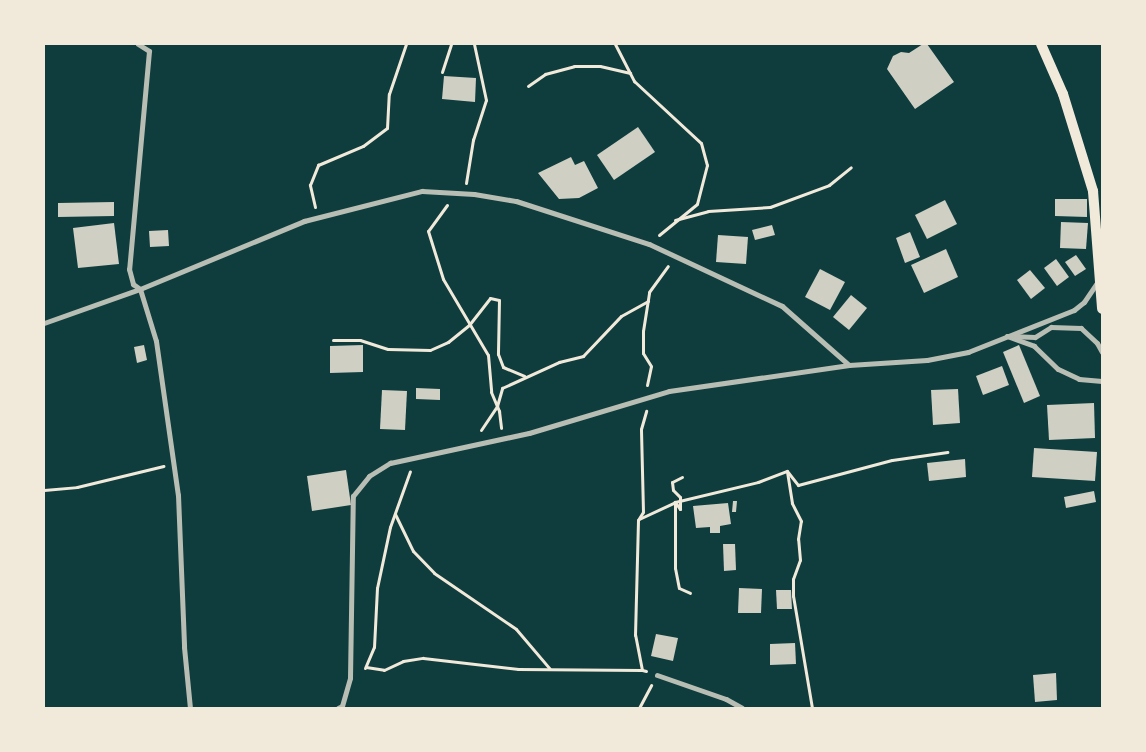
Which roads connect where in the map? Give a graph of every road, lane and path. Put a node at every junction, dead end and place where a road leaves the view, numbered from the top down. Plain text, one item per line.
1 (138, 44) edge
2 (406, 44) edge
3 (452, 44) edge
4 (474, 44) edge
5 (615, 44) edge
6 (1041, 44) edge
7 (442, 72) dead end
8 (630, 73) junction
9 (528, 86) dead end
10 (851, 167) dead end
11 (456, 193) junction
12 (464, 193) junction
13 (337, 213) junction
14 (672, 221) junction
15 (650, 244) junction
16 (674, 258) junction
17 (1100, 279) junction
18 (140, 289) junction
19 (648, 300) junction
20 (1102, 309) edge
21 (44, 323) edge
22 (469, 325) junction
23 (1007, 336) junction
24 (334, 340) dead end
25 (1102, 352) edge
26 (849, 365) junction
27 (524, 376) junction
28 (1102, 381) edge
29 (650, 396) junction
30 (497, 406) junction
31 (501, 439) junction
32 (475, 445) junction
33 (947, 452) dead end
34 (414, 458) junction
35 (173, 464) junction
36 (787, 471) junction
37 (682, 477) dead end
38 (44, 490) edge
39 (674, 502) junction
40 (395, 514) junction
41 (638, 520) junction
42 (690, 593) dead end
43 (366, 667) junction
44 (551, 670) junction
45 (642, 670) junction
46 (657, 675) junction
47 (350, 678) junction
48 (190, 708) edge
49 (338, 708) edge
50 (639, 708) edge
51 (742, 708) edge
52 (812, 708) edge

1 - 18 street
2 - 13 path
3 - 7 path
4 - 12 path
5 - 8 path
6 - 17 main road
8 - 9 path
8 - 14 path
10 - 14 path
11 - 12 street
11 - 13 street
11 - 22 path
12 - 15 street
13 - 18 street
14 - 15 path
15 - 16 street
16 - 19 path
16 - 26 street
17 - 20 main road
17 - 23 street
18 - 21 street
18 - 35 street
19 - 27 path
19 - 29 path
22 - 24 path
22 - 27 path
22 - 30 path
23 - 25 street
23 - 26 street
23 - 28 street
26 - 29 street
27 - 30 path
29 - 31 street
29 - 41 path
30 - 31 path
30 - 32 path
31 - 32 street
32 - 34 street
33 - 36 path
34 - 40 path
34 - 47 street
35 - 38 path
35 - 48 street
36 - 39 path
36 - 52 path
37 - 39 path
39 - 41 path
39 - 42 path
40 - 43 path
40 - 44 path
41 - 45 path
43 - 44 path
43 - 47 path
44 - 45 path
45 - 46 path
46 - 50 path
46 - 51 street
47 - 49 street

